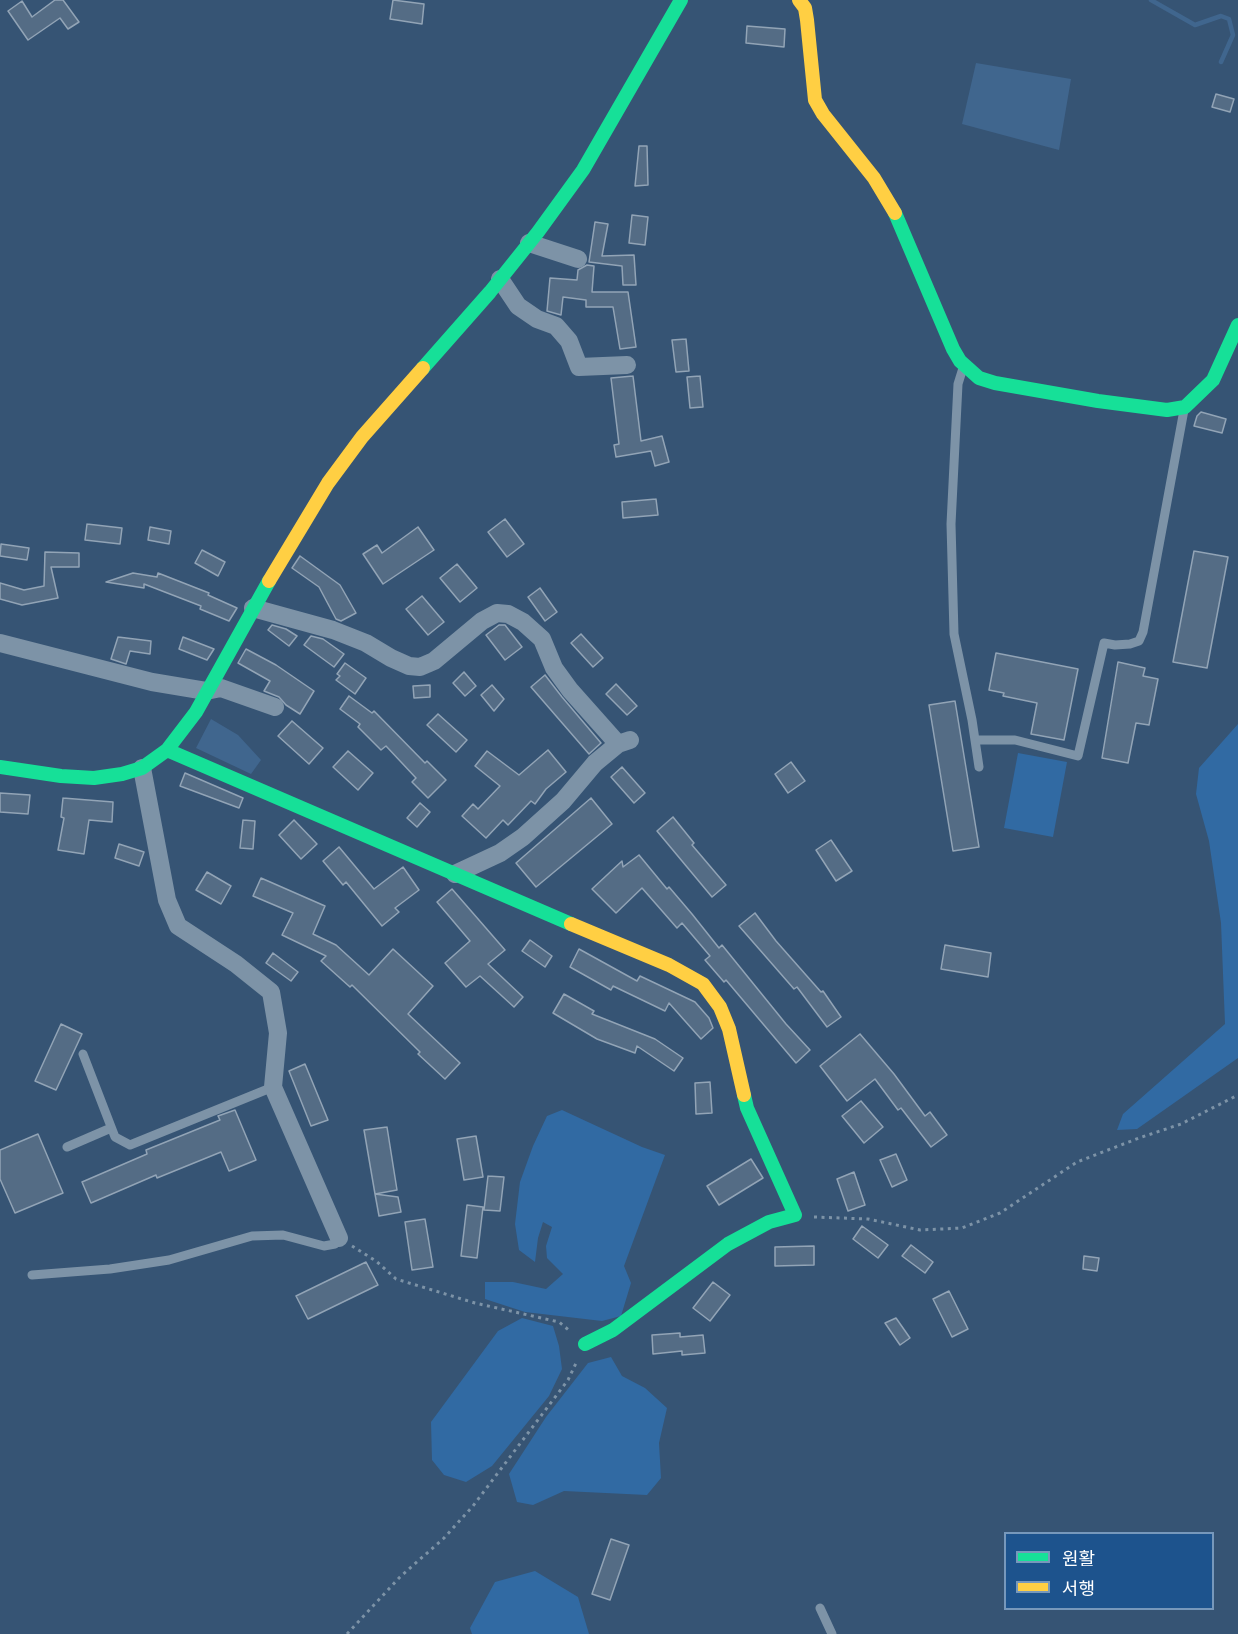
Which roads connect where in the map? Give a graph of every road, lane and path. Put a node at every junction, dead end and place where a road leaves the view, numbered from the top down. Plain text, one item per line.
1 (681, 0) edge
2 (800, 0) edge
3 (529, 243) junction
4 (578, 258) dead end
5 (500, 279) junction
6 (1238, 325) edge
7 (627, 365) dead end
8 (964, 366) junction
9 (1185, 407) junction
10 (253, 608) junction
11 (0, 643) edge
12 (206, 690) junction
13 (275, 707) dead end
14 (975, 740) junction
15 (167, 750) junction
16 (0, 767) edge
17 (979, 767) dead end
18 (142, 768) junction
19 (455, 874) junction
20 (83, 1054) dead end
21 (273, 1087) junction
22 (1238, 1095) edge
23 (111, 1128) junction
24 (67, 1147) dead end
25 (795, 1215) junction
26 (339, 1238) junction
27 (32, 1275) dead end
28 (585, 1344) junction
29 (820, 1608) dead end
30 (347, 1634) edge
31 (832, 1634) edge

1 - 3 street
2 - 8 street
3 - 4 street
3 - 5 street
5 - 7 street
5 - 10 street
6 - 9 street
8 - 9 street
8 - 14 lane
9 - 14 lane
10 - 12 street
10 - 19 street
11 - 12 street
12 - 13 street
12 - 15 street
14 - 17 lane
15 - 18 street
15 - 19 street
16 - 18 street
18 - 21 street
19 - 25 street
20 - 23 lane
21 - 23 lane
21 - 26 street
22 - 25 path
23 - 24 lane
25 - 28 street
26 - 27 lane
26 - 28 path
28 - 30 path
29 - 31 lane

